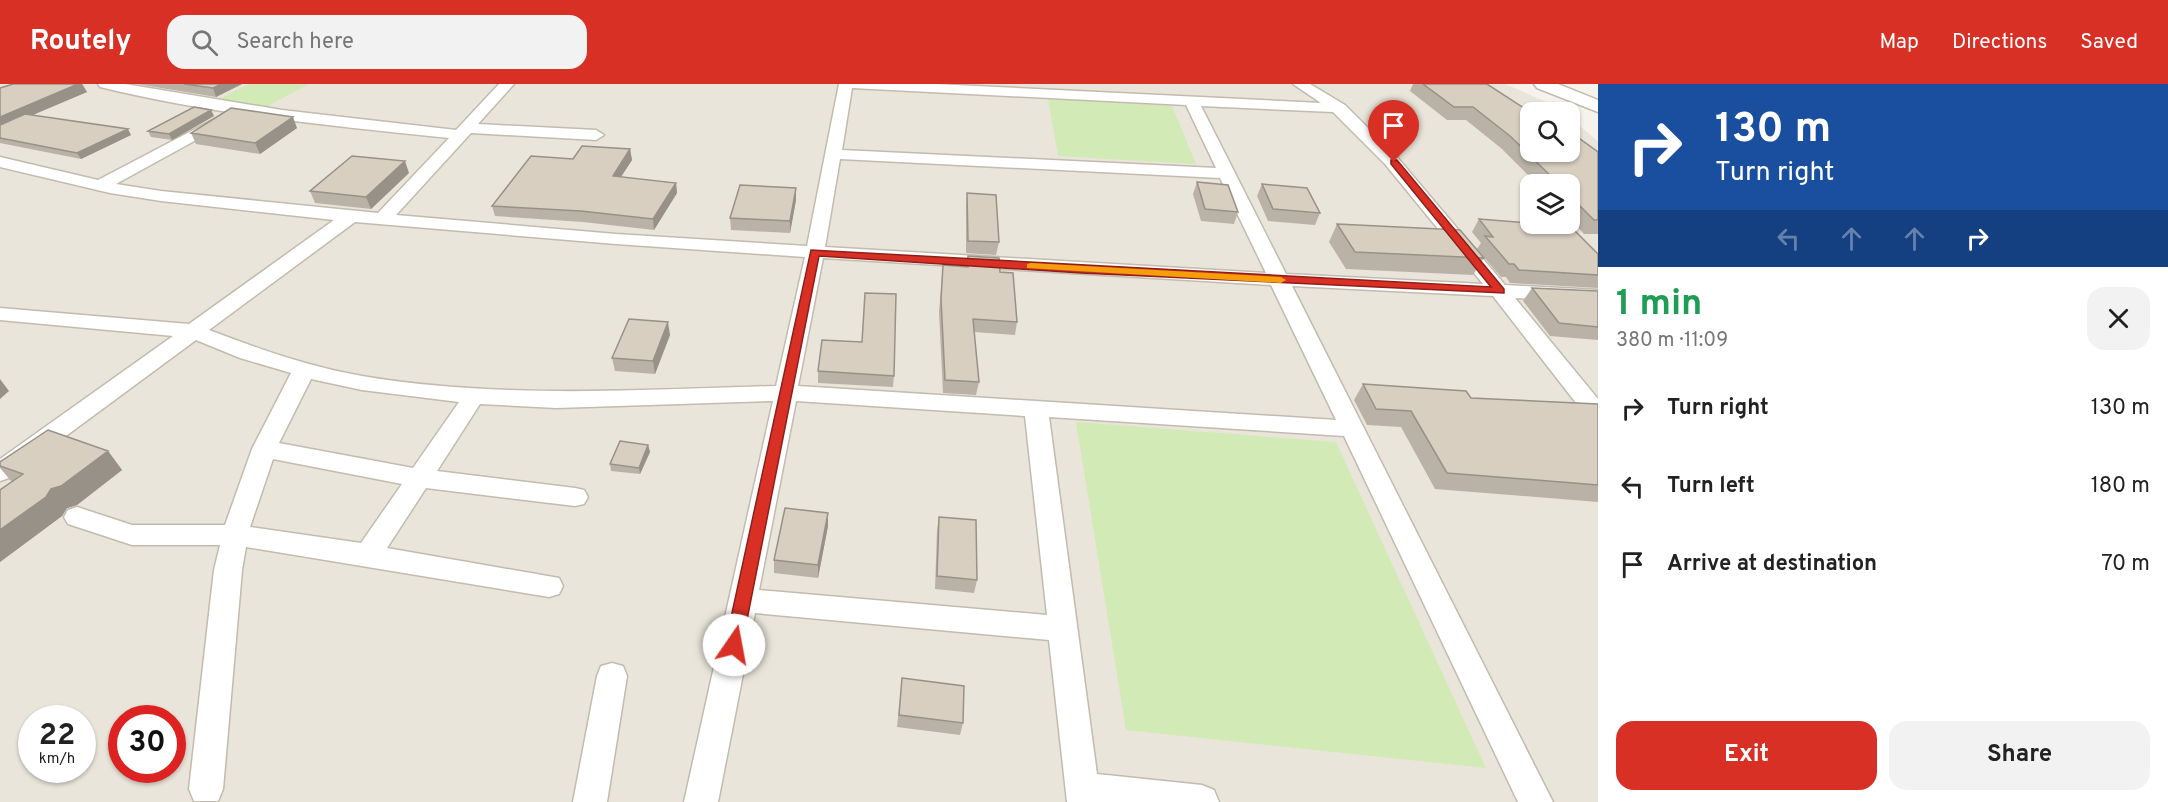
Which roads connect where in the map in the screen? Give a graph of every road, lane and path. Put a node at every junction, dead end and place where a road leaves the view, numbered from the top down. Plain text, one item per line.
1 (105, 84) edge
2 (507, 84) edge
3 (847, 84) edge
4 (1300, 84) edge
5 (1543, 84) edge
6 (1566, 84) edge
7 (1591, 97) edge
8 (1191, 101) junction
9 (1340, 108) junction
10 (239, 109) junction
11 (1598, 115) edge
12 (464, 131) junction
13 (596, 135) dead end
14 (833, 154) junction
15 (2, 164) edge
16 (1227, 173) junction
17 (99, 186) junction
18 (350, 217) junction
19 (383, 219) junction
20 (815, 252) junction
21 (1280, 280) junction
22 (1500, 291) junction
23 (1598, 296) edge
24 (4, 318) edge
25 (193, 331) junction
26 (304, 370) junction
27 (786, 393) junction
28 (474, 396) junction
29 (1036, 409) junction
30 (1598, 416) edge
31 (1353, 429) junction
32 (264, 449) junction
33 (0, 472) edge
34 (418, 478) junction
35 (575, 497) dead end
36 (77, 517) dead end
37 (235, 536) junction
38 (368, 555) junction
39 (549, 586) dead end
40 (743, 600) junction
41 (1063, 629) junction
42 (612, 676) dead end
43 (206, 789) dead end
44 (1083, 796) edge
45 (590, 802) edge
46 (701, 802) edge
47 (1202, 802) edge
48 (1536, 802) edge

1 - 10 street
2 - 12 street
3 - 8 street
3 - 14 street
4 - 9 street
5 - 7 street
6 - 7 street
7 - 11 street
8 - 9 street
8 - 16 street
9 - 22 street
10 - 12 street
10 - 17 street
12 - 13 street
12 - 19 street
14 - 16 street
14 - 20 street
15 - 17 street
16 - 21 street
17 - 18 street
18 - 19 street
18 - 25 street
19 - 20 street
20 - 21 street
20 - 27 street
21 - 22 street
21 - 31 street
22 - 23 street
22 - 30 street
24 - 25 street
25 - 26 street
25 - 33 street
26 - 28 street
26 - 32 street
27 - 28 street
27 - 29 street
27 - 40 street
28 - 34 street
29 - 31 street
29 - 41 street
31 - 48 street
32 - 34 street
32 - 37 street
34 - 35 street
34 - 38 street
36 - 37 street
37 - 38 street
37 - 43 street
38 - 39 street
40 - 41 street
40 - 46 street
41 - 44 street
42 - 45 street
44 - 47 street

